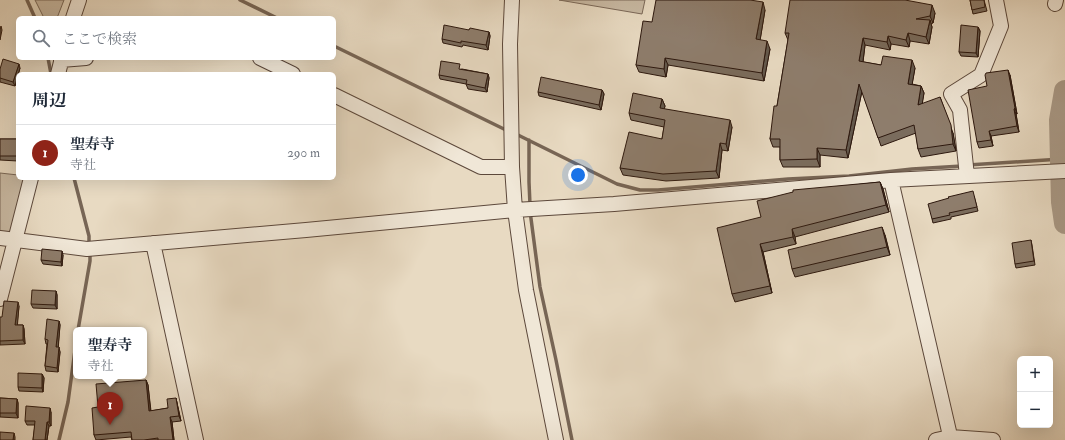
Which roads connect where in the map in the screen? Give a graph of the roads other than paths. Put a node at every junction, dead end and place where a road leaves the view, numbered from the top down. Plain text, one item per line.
1 (78, 0) edge
2 (512, 0) edge
3 (996, 0) edge
4 (74, 16) edge
5 (62, 60) edge
6 (264, 60) edge
7 (59, 72) edge
8 (288, 72) edge
9 (336, 96) edge
10 (512, 167) junction
11 (1065, 171) edge
12 (967, 176) junction
13 (31, 180) edge
14 (891, 180) junction
15 (515, 210) junction
16 (0, 238) edge
17 (16, 240) junction
18 (153, 243) junction
19 (0, 299) edge
20 (950, 438) edge
21 (196, 440) edge
22 (556, 440) edge
23 (936, 440) edge
24 (993, 440) edge

1 - 4 street
2 - 10 street
3 - 12 street
5 - 7 street
6 - 8 street
9 - 10 street
10 - 15 street
11 - 12 street
12 - 14 street
13 - 17 street
14 - 15 street
14 - 20 street
15 - 18 street
15 - 22 street
16 - 17 street
17 - 18 street
17 - 19 street
18 - 21 street
20 - 23 street
20 - 24 street

